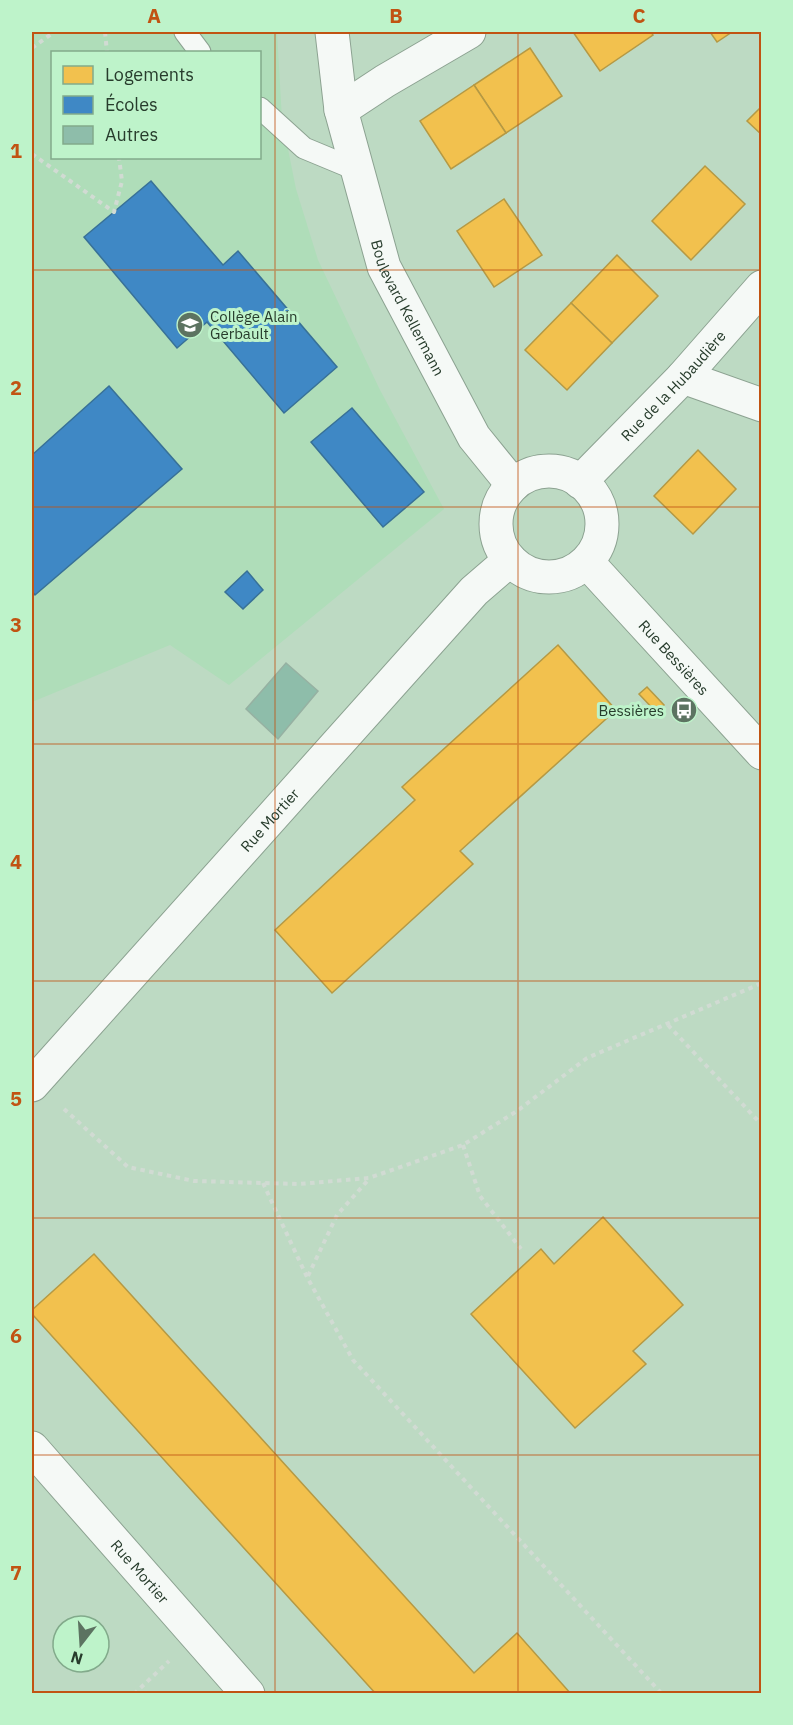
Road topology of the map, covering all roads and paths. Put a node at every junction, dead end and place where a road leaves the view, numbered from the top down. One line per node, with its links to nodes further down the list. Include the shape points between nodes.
1 (54, 32): 6 (path)
2 (105, 32): 7 (path)
3 (185, 32): 8 (lane)
4 (332, 32): 10 (street, Boulevard Kellermann)
5 (468, 32): 10 (street)
6 (32, 48)
7 (108, 51)
8 (199, 51)
9 (261, 109): 13 (lane, via 304,148)
10 (341, 110): 13 (street, Boulevard Kellermann)
11 (32, 154): 12 (path, via 114,212 122,181)
12 (119, 159)
13 (357, 170): 18 (street, Boulevard Kellermann, via 384,267 474,437)
14 (762, 287): 15 (street, Rue de la Hubaudière)
15 (683, 377): 16 (street); 17 (street, Rue de la Hubaudière)
16 (762, 405)
17 (580, 482): 18 (street, via 546,471); 20 (street, via 593,494 601,511 602,530)
18 (513, 485): 19 (street, via 497,513 496,530 500,546)
19 (510, 560): 20 (street, via 539,577 573,572); 24 (street, Rue Mortier, via 474,591)
20 (587, 562): 21 (street, Rue Bessières)
21 (762, 753)
22 (762, 983): 23 (path)
23 (668, 1025): 25 (path); 26 (path, via 587,1058 517,1111)
24 (35, 1075): 28 (path, via 128,1167 195,1181)
25 (762, 1125)
26 (463, 1145): 27 (path); 29 (path, via 480,1196)
27 (369, 1178): 28 (path); 30 (path, via 337,1215)
28 (263, 1183): 30 (path)
29 (521, 1249)
30 (307, 1277): 35 (path, via 353,1360)
31 (32, 1448): 32 (street, Rue Mortier)
32 (196, 1634): 33 (path); 34 (street, Rue Mortier)
33 (135, 1694)
34 (248, 1694)
35 (662, 1694)

